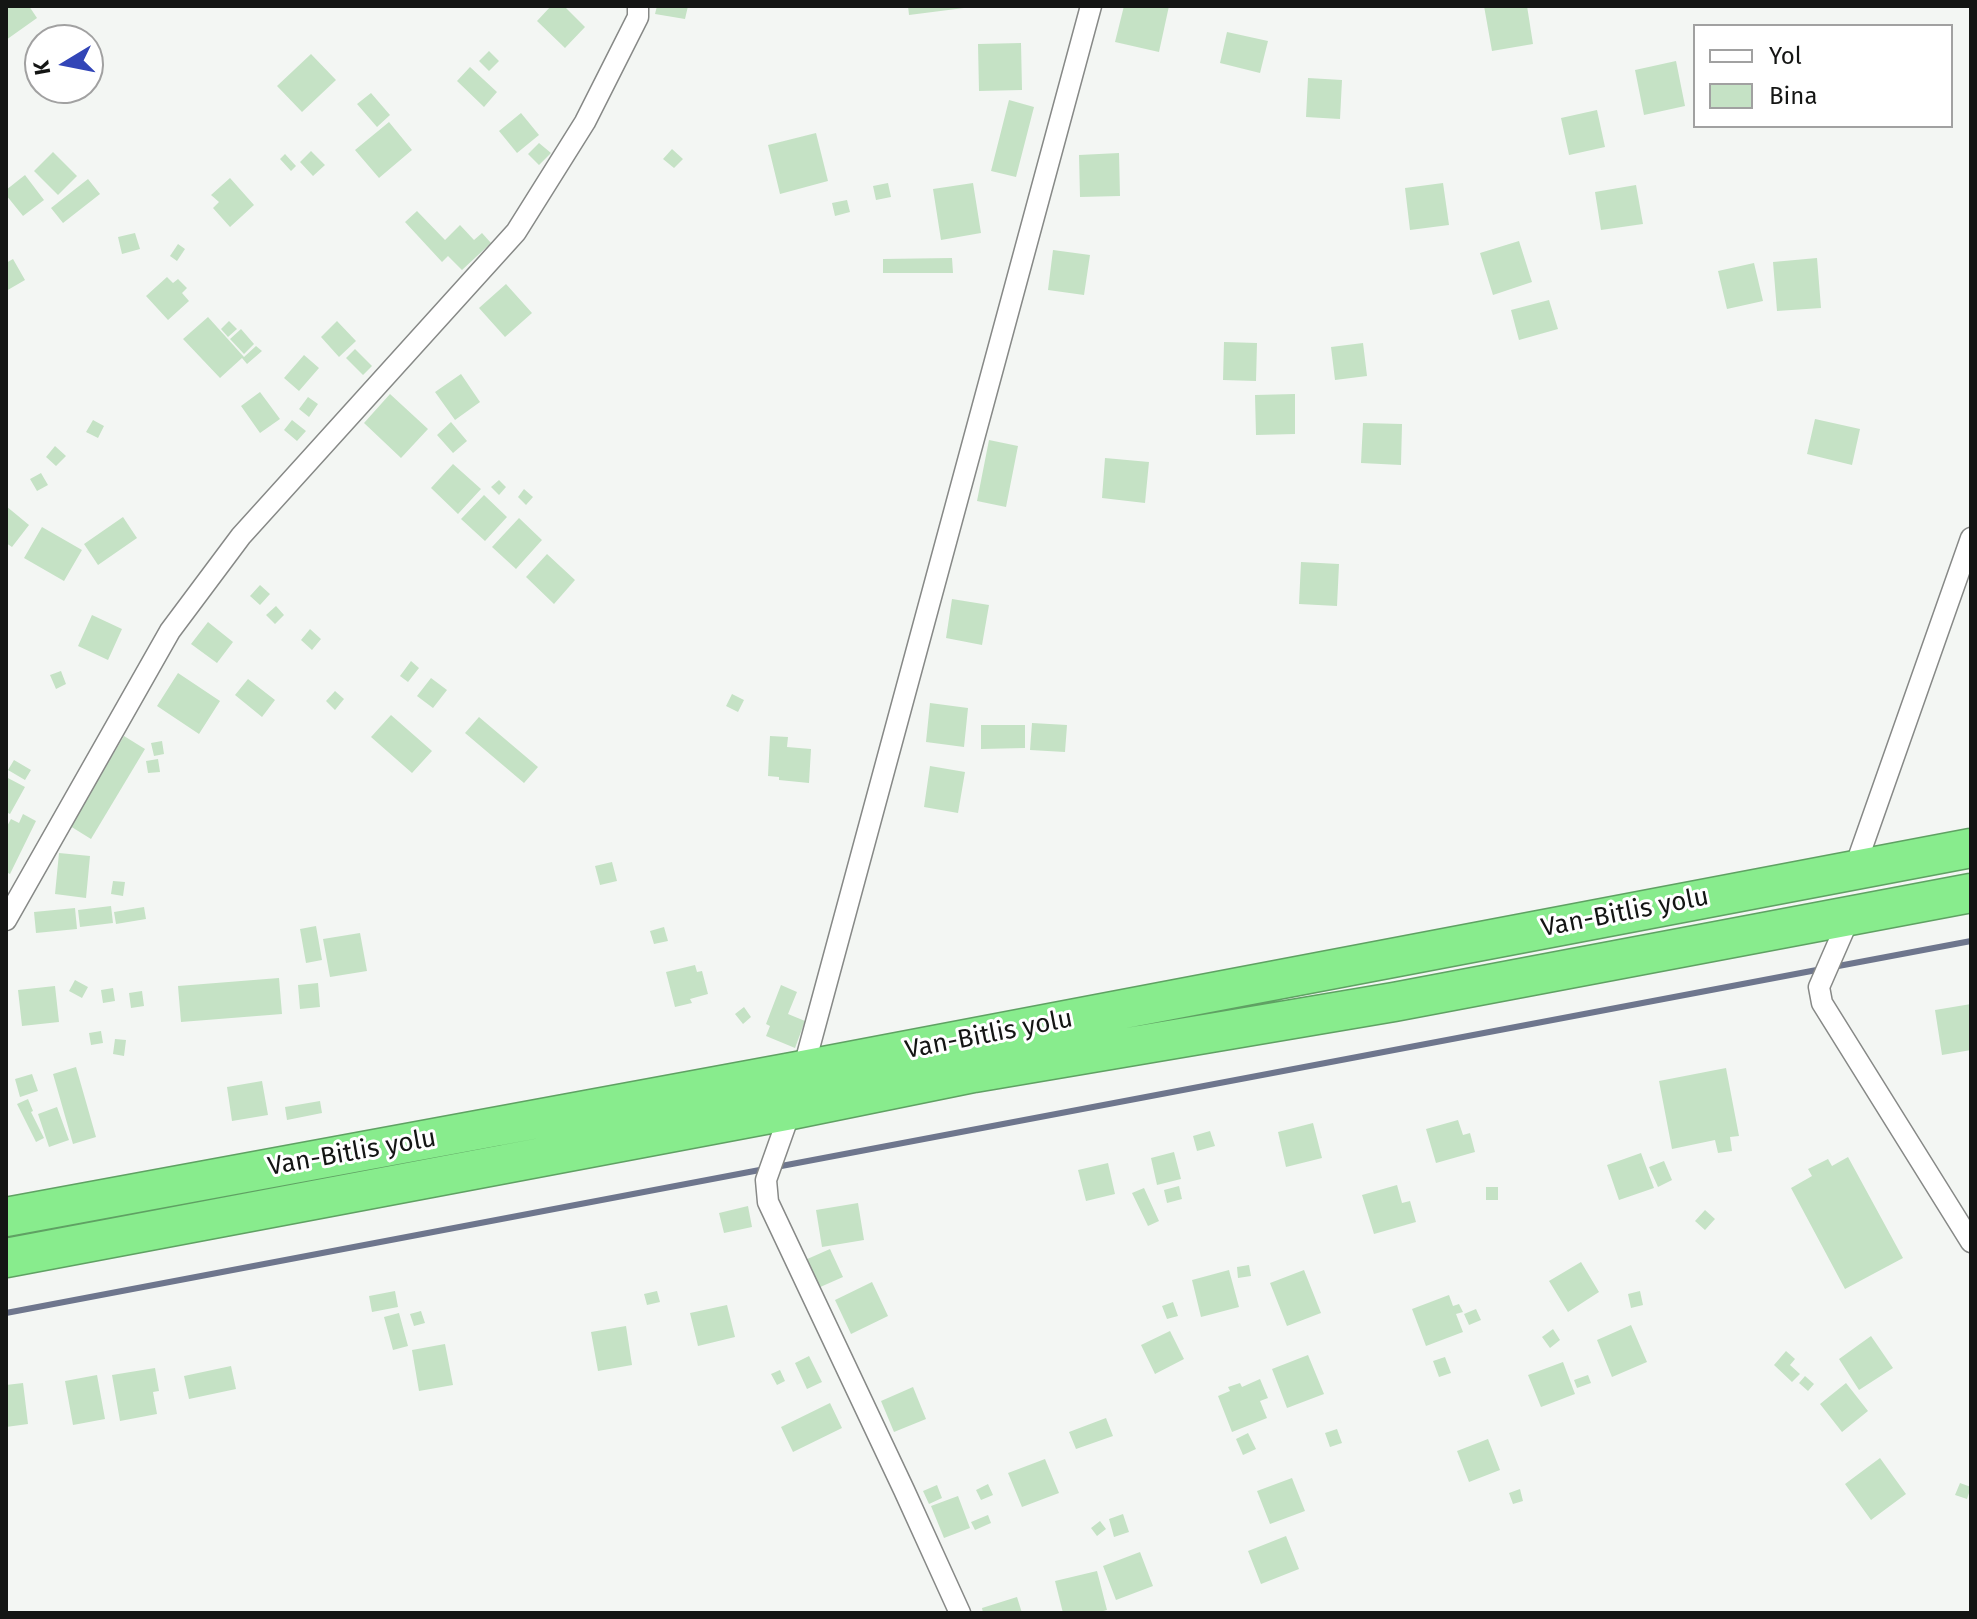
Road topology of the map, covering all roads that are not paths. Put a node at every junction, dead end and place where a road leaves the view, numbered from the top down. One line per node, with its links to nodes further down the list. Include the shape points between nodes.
1 (638, 6): 8 (street, via 638,17 585,122 516,232 241,536 170,631)
2 (1091, 6): 9 (street)
3 (1971, 538): 5 (street)
4 (1971, 848): 5 (highway, Van-Bitlis yolu)
5 (1854, 870): 9 (highway, Van-Bitlis yolu)
6 (1971, 893): 7 (highway, Van-Bitlis yolu)
7 (1850, 916): 10 (highway, Van-Bitlis yolu); 12 (street, via 1821,995)
8 (6, 920)
9 (803, 1070): 10 (street); 11 (highway, Van-Bitlis yolu)
10 (791, 1110): 13 (highway, Van-Bitlis yolu); 14 (street, via 766,1180 768,1202)
11 (6, 1217)
12 (1971, 1242)
13 (6, 1258)
14 (960, 1613)

